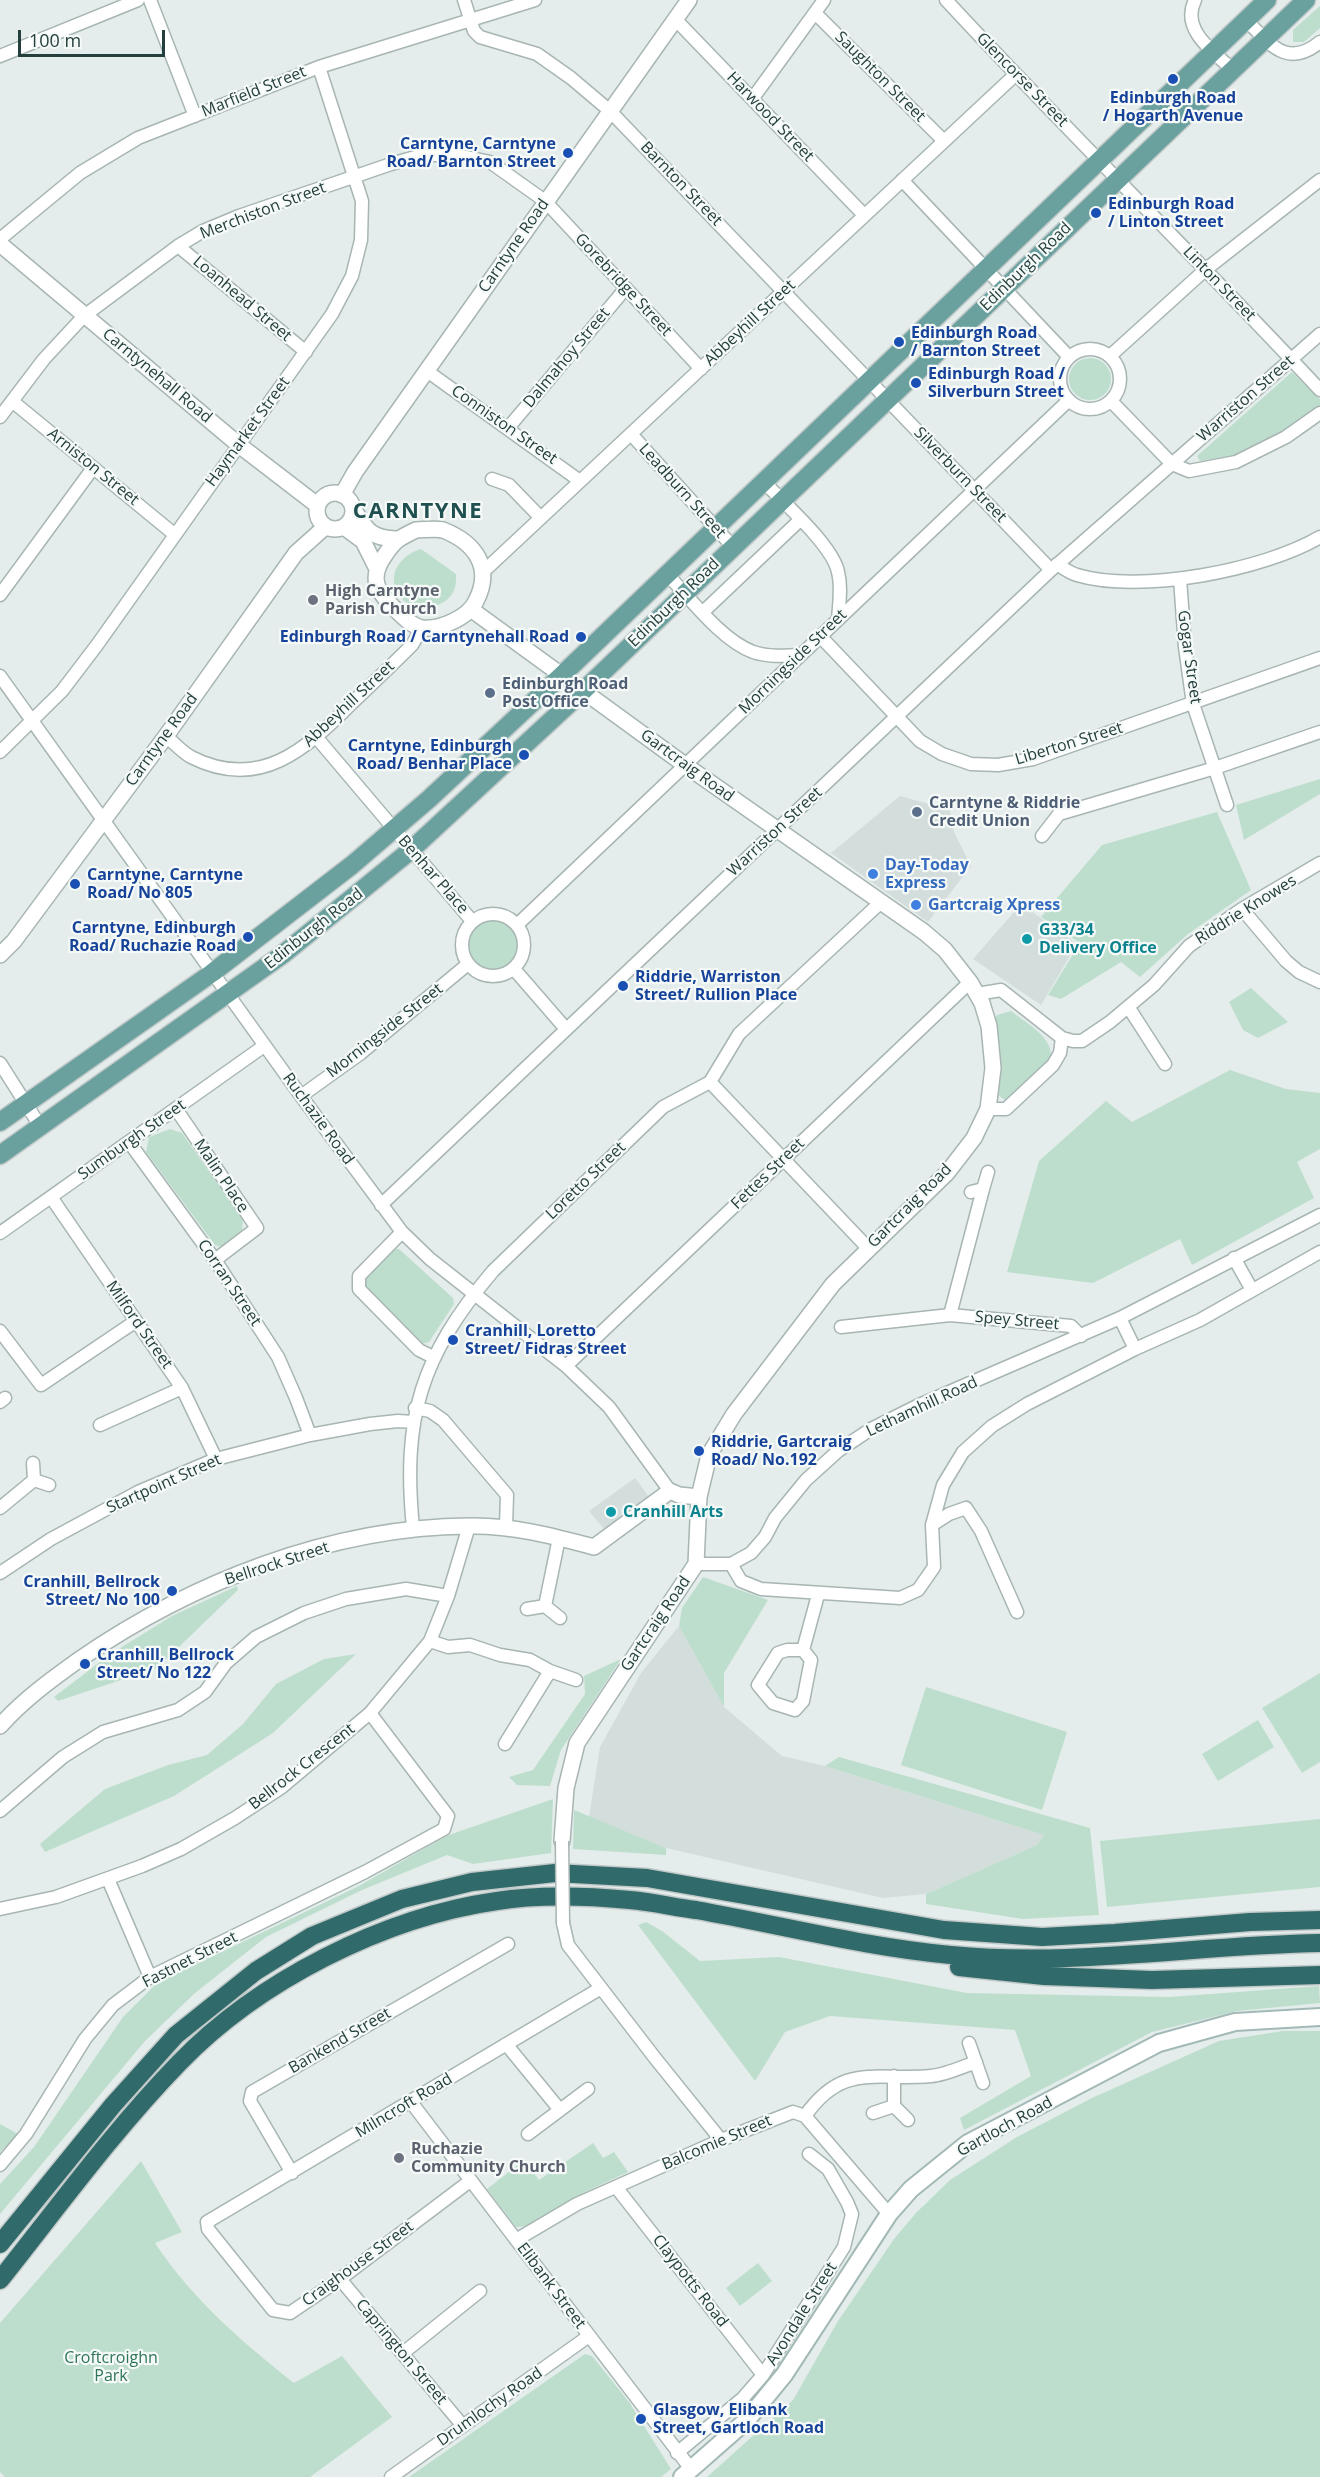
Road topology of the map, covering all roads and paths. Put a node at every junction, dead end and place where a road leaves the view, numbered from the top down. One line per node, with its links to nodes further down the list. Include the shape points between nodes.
1 (138, 0): 18 (street)
2 (150, 0): 24 (street)
3 (464, 0): 14 (street)
4 (536, 0): 14 (street, Marfield Street)
5 (690, 0): 12 (street, Carntyne Road)
6 (824, 0): 11 (street)
7 (946, 0): 21 (street, Glencorse Street)
8 (1195, 0): 17 (street, via 1191,18 1194,30)
9 (1267, 0): 13 (main road, Edinburgh Road)
10 (1306, 0): 15 (main road, Edinburgh Road)
11 (815, 13): 22 (street); 25 (street, Saughton Street)
12 (676, 20): 22 (street, Harwood Street); 23 (street, Carntyne Road)
13 (1246, 20): 15 (street); 17 (main road, Edinburgh Road)
14 (471, 22): 19 (street, Marfield Street); 23 (street, Barnton Street, via 480,37 537,54)
15 (1265, 39): 16 (street, via 1279,50 1295,55); 20 (main road, Edinburgh Road)
16 (1320, 42)
17 (1214, 51): 20 (street); 26 (main road, Edinburgh Road)
18 (0, 56)
19 (318, 67): 24 (street, Marfield Street); 27 (street, Haymarket Street)
20 (1233, 70): 28 (main road, Edinburgh Road)
21 (1015, 75): 25 (street, Abbeyhill Street); 26 (street, Glencorse Street)
22 (753, 98): 32 (street, Harwood Street)
23 (610, 111): 31 (street, Carntyne Road); 40 (street, Barnton Street)
24 (195, 116): 33 (street, Marfield Street, via 138,138 80,173)
25 (944, 141): 29 (street, Abbeyhill Street)
26 (1100, 159): 28 (street, Glencorse Street); 36 (main road, Edinburgh Road)
27 (356, 177): 31 (street, Merchiston Street, via 422,155 457,155 490,162); 35 (street, Merchiston Street, via 239,216); 43 (street, Haymarket Street, via 362,201 361,240 352,276)
28 (1119, 178): 37 (street, Linton Street); 39 (main road, Edinburgh Road)
29 (902, 180): 32 (street, Abbeyhill Street); 36 (street)
30 (1320, 180): 37 (street)
31 (545, 201): 38 (street, Gorebridge Street); 48 (street, Carntyne Road)
32 (864, 215): 40 (street, Abbeyhill Street)
33 (0, 239)
34 (0, 244): 41 (street, Carntynehall Road)
35 (178, 246): 41 (street, Merchiston Street); 43 (street, Loanhead Street)
36 (986, 269): 39 (street); 49 (main road, Edinburgh Road)
37 (1206, 270): 44 (street); 46 (street, Linton Street)
38 (626, 288): 47 (street, Gorebridge Street); 57 (street, Dalmahoy Street)
39 (1003, 289): 45 (street); 51 (main road, Edinburgh Road)
40 (784, 290): 47 (street, Abbeyhill Street); 49 (street, Barnton Street)
41 (84, 316): 53 (street, Merchiston Street, via 44,358); 59 (street, Carntynehall Road)
42 (1320, 334): 46 (street, Warriston Street)
43 (306, 352): 59 (street, Haymarket Street)
44 (1110, 356): 45 (street, via 1084,349); 54 (street, via 1116,363 1120,383)
45 (1069, 357): 52 (street, via 1060,374 1060,384)
46 (1291, 359): 50 (street, Linton Street); 60 (street, Warriston Street)
47 (701, 369): 58 (street, Abbeyhill Street)
48 (427, 370): 57 (street, Conniston Street); 66 (street, Carntyne Road)
49 (868, 381): 51 (street, Silverburn Street); 64 (main road, Edinburgh Road)
50 (1320, 390)
51 (886, 400): 65 (street, Silverburn Street); 67 (main road, Edinburgh Road)
52 (1069, 400): 54 (street, via 1085,409); 65 (street, Morningside Street)
53 (12, 401): 56 (street, Merchiston Street); 61 (street, Arniston Street)
54 (1111, 401): 60 (street)
55 (1320, 413): 60 (street, Warriston Street, via 1286,437 1236,462 1189,471)
56 (0, 417)
57 (508, 428): 63 (street, Conniston Street)
58 (631, 434): 63 (street, Abbeyhill Street); 74 (street, Leadburn Street)
59 (239, 445): 68 (street, Carntynehall Road); 75 (street, Haymarket Street)
60 (1172, 464): 80 (street, Warriston Street)
61 (93, 468): 75 (street, Arniston Street); 85 (street)
62 (492, 480): 70 (street, via 509,485)
63 (580, 481): 70 (street, Abbeyhill Street)
64 (763, 482): 67 (street); 74 (main road, Edinburgh Road)
65 (975, 490): 80 (street, Silverburn Street); 88 (street, Morningside Street)
66 (342, 495): 68 (street, via 326,496); 69 (street)
67 (782, 501): 71 (street); 78 (main road, Edinburgh Road)
68 (317, 505): 72 (street, via 319,520)
69 (354, 510): 73 (street); 77 (street, via 373,535)
70 (541, 518): 81 (street, Abbeyhill Street)
71 (800, 520): 87 (street, Edinburgh Road); 88 (street, via 828,550 838,571)
72 (326, 527): 73 (street); 100 (street, Carntyne Road, via 296,553)
73 (344, 527): 79 (street, via 363,541)
74 (714, 527): 78 (street, Leadburn Street); 82 (main road, Edinburgh Road)
75 (174, 534): 98 (street, Haymarket Street, via 97,645 62,691)
76 (1320, 537): 83 (street, via 1265,561)
77 (396, 539): 79 (street); 81 (street, via 416,530 441,530 474,549)
78 (733, 548): 84 (main road, Edinburgh Road)
79 (376, 567): 89 (street, via 375,580 381,595 406,620)
80 (1054, 567): 83 (street, via 1118,582); 97 (street, Warriston Street)
81 (484, 571): 86 (street, via 482,591)
82 (666, 573): 84 (street); 93 (main road, Edinburgh Road)
83 (1180, 579): 96 (street, Gogar Street)
84 (685, 592): 87 (street); 95 (main road, Edinburgh Road)
85 (0, 595)
86 (472, 610): 89 (street, via 453,623); 93 (street)
87 (703, 612): 91 (street, via 740,645 754,652)
88 (838, 620): 90 (street, Morningside Street)
89 (422, 628): 101 (street, Abbeyhill Street, via 412,645)
90 (820, 636): 91 (street, Morningside Street); 97 (street, Liberton Street)
91 (800, 655): 103 (street, Morningside Street)
92 (1320, 658): 96 (street, Liberton Street)
93 (562, 675): 95 (street, Gartcraig Road); 107 (main road, Edinburgh Road)
94 (0, 676): 98 (street, Ruchazie Road)
95 (583, 691): 103 (street, Gartcraig Road); 110 (main road, Edinburgh Road)
96 (1193, 704): 97 (street, Liberton Street, via 1033,759 998,765 971,764 942,754 920,741); 104 (street, Gogar Street)
97 (896, 717): 108 (street, Warriston Street)
98 (32, 721): 102 (street, Haymarket Street); 106 (street, Ruchazie Road)
99 (1320, 732): 104 (street)
100 (166, 736): 101 (street, Abbeyhill Street, via 189,756 216,766 244,769 271,765); 106 (street, Carntyne Road)
101 (317, 738): 107 (street, Benhar Place)
102 (0, 752)
103 (685, 765): 108 (street, Gartcraig Road); 115 (street, Morningside Street)
104 (1215, 768): 105 (street, Gogar Street); 109 (street, via 1059,814)
105 (1227, 805)
106 (104, 819): 116 (street, Carntyne Road); 119 (street, Ruchazie Road)
107 (393, 830): 110 (street, Benhar Place); 119 (main road, Edinburgh Road)
108 (777, 831): 112 (street, Gartcraig Road); 124 (street, Warriston Street)
109 (1042, 836)
110 (411, 850): 114 (street, Benhar Place); 122 (main road, Edinburgh Road)
111 (1320, 863): 113 (street, Riddrie Knowes)
112 (880, 903): 121 (street, Gartcraig Road, via 945,950); 129 (street, via 739,1034)
113 (1242, 909): 120 (street, via 1286,961); 123 (street, Riddrie Knowes, via 1189,946)
114 (472, 921): 115 (street, via 491,913); 117 (street, via 462,946)
115 (518, 924): 118 (street, via 525,942)
116 (0, 955)
117 (468, 964): 118 (street, via 485,975 505,974); 130 (street, Morningside Street, via 361,1053)
118 (514, 969): 124 (street)
119 (212, 973): 122 (street, Ruchazie Road); 131 (main road, Edinburgh Road)
120 (1320, 982)
121 (976, 993): 125 (street, via 1001,990); 132 (street, Gartcraig Road, via 989,1026 993,1068); 138 (street, Fettes Street)
122 (228, 995): 126 (street, Ruchazie Road); 135 (main road, Edinburgh Road)
123 (1129, 1008): 125 (street, Riddrie Knowes, via 1082,1041); 128 (street)
124 (566, 1029): 141 (street, Warriston Street)
125 (1062, 1038): 132 (street, via 1053,1065 1011,1105)
126 (264, 1046): 130 (street, Ruchazie Road); 133 (street, Sumburgh Street)
127 (0, 1063): 131 (street)
128 (1165, 1064)
129 (710, 1082): 138 (street); 150 (street, Loretto Street, via 663,1107)
130 (301, 1096): 141 (street, Ruchazie Road)
131 (26, 1104): 134 (main road, Edinburgh Road); 135 (street)
132 (989, 1105): 145 (street, Gartcraig Road, via 974,1138 947,1173)
133 (176, 1109): 136 (street, Sumburgh Street); 148 (street, Malin Place, via 257,1228)
134 (0, 1122)
135 (40, 1126): 137 (main road, Edinburgh Road)
136 (129, 1142): 140 (street, Sumburgh Street); 148 (street, Corran Street)
137 (0, 1155)
138 (783, 1159): 145 (street); 159 (street, Fettes Street)
139 (988, 1172): 151 (street, Spey Street, via 977,1190)
140 (51, 1197): 144 (street, Sumburgh Street); 153 (street, Milford Street)
141 (381, 1205): 143 (street, Ruchazie Road)
142 (1320, 1215): 147 (street, Lethamhill Road)
143 (402, 1232): 150 (street, Ruchazie Road); 158 (street, via 359,1276 358,1289 419,1350)
144 (0, 1233)
145 (868, 1248): 170 (street, Gartcraig Road, via 833,1284 734,1414 709,1455)
146 (1320, 1252): 149 (street)
147 (1234, 1258): 149 (street); 152 (street, Lethamhill Road)
148 (215, 1260): 164 (street, Corran Street, via 278,1357)
149 (1252, 1290): 157 (street, via 1200,1320)
150 (474, 1294): 158 (street, Loretto Street); 159 (street, Ruchazie Road)
151 (950, 1315): 154 (street, Spey Street); 156 (street, Spey Street, via 1071,1326)
152 (1120, 1318): 156 (street, Lethamhill Road); 157 (street)
153 (136, 1321): 155 (street, via 41,1386); 160 (street, Milford Street)
154 (841, 1327)
155 (0, 1331)
156 (1081, 1336): 178 (street, Lethamhill Road, via 917,1406 846,1445 806,1480 751,1553)
157 (1135, 1349): 172 (street, via 992,1426 963,1452 943,1485)
158 (433, 1357): 161 (street, Loretto Street)
159 (566, 1366): 169 (street, Ruchazie Road, via 609,1407)
160 (182, 1388): 163 (street, via 115,1424); 165 (street, Milford Street)
161 (415, 1408): 162 (street, Loretto Street); 174 (street, via 430,1411 443,1420 507,1495)
162 (413, 1422): 164 (street, Startpoint Street, via 370,1424); 175 (street, Loretto Street, via 409,1492)
163 (100, 1425)
164 (310, 1435): 165 (street, Startpoint Street)
165 (216, 1459): 179 (street, Startpoint Street, via 138,1492 51,1539)
166 (33, 1463): 167 (street)
167 (34, 1480): 168 (street); 171 (street)
168 (49, 1485)
169 (670, 1491): 170 (street); 176 (street, Bellrock Street, via 594,1547)
170 (699, 1497): 177 (street, Gartcraig Road)
171 (0, 1508)
172 (932, 1525): 180 (street, via 934,1567 918,1590 900,1598); 184 (street, via 966,1508 981,1531)
173 (470, 1526): 174 (street, Bellrock Street); 175 (street, Bellrock Street); 181 (street, Bellrock Crescent)
174 (506, 1527): 176 (street, Bellrock Street)
175 (413, 1528): 191 (street, Bellrock Street, via 305,1552 178,1601 116,1635 58,1675)
176 (559, 1538): 182 (street)
177 (696, 1564): 178 (street); 194 (street, Gartcraig Road, via 577,1743 566,1788)
178 (731, 1564): 180 (street, via 741,1581 761,1589)
179 (0, 1573)
180 (818, 1595): 187 (street)
181 (448, 1596): 186 (street, Bellrock Crescent); 193 (street, via 406,1589 346,1599 304,1613 256,1637 226,1664 205,1692 178,1710 103,1732 63,1757)
182 (545, 1606): 183 (street); 185 (street)
183 (526, 1609)
184 (1017, 1612)
185 (560, 1618)
186 (429, 1641): 188 (street, via 448,1647 470,1645 500,1656 530,1660); 190 (street, Bellrock Crescent)
187 (803, 1650): 187 (street, via 811,1660 803,1701 795,1710 773,1703 758,1686 778,1653)
188 (550, 1671): 189 (street); 192 (street)
189 (576, 1680)
190 (370, 1713): 195 (street, Bellrock Crescent, via 282,1787 235,1818 181,1849); 204 (street, Fastnet Street, via 448,1816 444,1829)
191 (0, 1726)
192 (505, 1744)
193 (0, 1811)
194 (562, 1841): 205 (street, Gartcraig Road, bridge, via 563,1923 568,1945)
195 (108, 1879): 196 (street, Bellrock Crescent, via 56,1897); 204 (street)
196 (0, 1909)
197 (1320, 1911): 199 (highway)
198 (1320, 1920): 199 (highway)
199 (1250, 1922): 231 (highway, via 1042,1937 944,1930 647,1878 555,1873 472,1882 414,1896 312,1936 256,1971 176,2035 113,2105)
200 (1320, 1943): 202 (highway, via 1033,1960)
201 (508, 1944): 225 (street, Bankend Street, via 252,2092 250,2101)
202 (873, 1945): 203 (highway, via 948,1966 1044,1976 1152,1980); 233 (highway, via 634,1900 557,1896 497,1901 432,1914 364,1939 242,2008 181,2061 109,2141)
203 (1320, 1975)
204 (150, 1977): 223 (street, Fastnet Street, via 114,2005 85,2038 26,2134)
205 (601, 1988): 208 (street, Milncroft Road); 220 (street, Gartcraig Road)
206 (1320, 2017): 228 (main road, Gartloch Road, via 1235,2022 1159,2043 968,2143 911,2189)
207 (969, 2043): 209 (street)
208 (506, 2044): 213 (street, Milncroft Road); 215 (street)
209 (976, 2062): 210 (street, via 933,2076); 211 (street)
210 (894, 2076): 214 (street); 217 (street, via 863,2076 839,2083 816,2099)
211 (982, 2083)
212 (588, 2089): 215 (street)
213 (411, 2102): 225 (street, Milncroft Road); 226 (street, Elibank Street)
214 (894, 2106): 216 (street); 218 (street)
215 (560, 2110): 219 (street)
216 (873, 2113)
217 (805, 2116): 220 (street, Balcomie Street, via 793,2112); 222 (street)
218 (908, 2120)
219 (528, 2134)
220 (721, 2140): 227 (street, Balcomie Street)
221 (810, 2154): 224 (street, Avondale Street)
222 (841, 2159): 224 (street); 228 (street)
223 (0, 2165)
224 (828, 2169): 237 (street, Avondale Street, via 852,2214 844,2247)
225 (292, 2173): 229 (street, Milncroft Road)
226 (470, 2181): 230 (street, Elibank Street); 232 (street, Craighouse Street)
227 (616, 2187): 230 (street, Balcomie Street, via 577,2204); 237 (street, Claypotts Road)
228 (889, 2214): 240 (main road, Gartloch Road, via 784,2375 747,2420)
229 (207, 2222): 232 (street, Craighouse Street, via 208,2229 273,2310 290,2313)
230 (516, 2240): 235 (street, Elibank Street)
231 (0, 2244)
232 (340, 2279): 236 (street, Caprington Street)
233 (0, 2280)
234 (480, 2291): 236 (street)
235 (589, 2336): 238 (street, Drumlochy Road); 239 (street, Elibank Street)
236 (403, 2353): 238 (street, Caprington Street)
237 (763, 2375): 239 (street, Avondale Street, via 743,2398)
238 (463, 2426): 241 (street, Drumlochy Road)
239 (677, 2453): 240 (street, Elibank Street)
240 (686, 2473)
241 (391, 2477)

